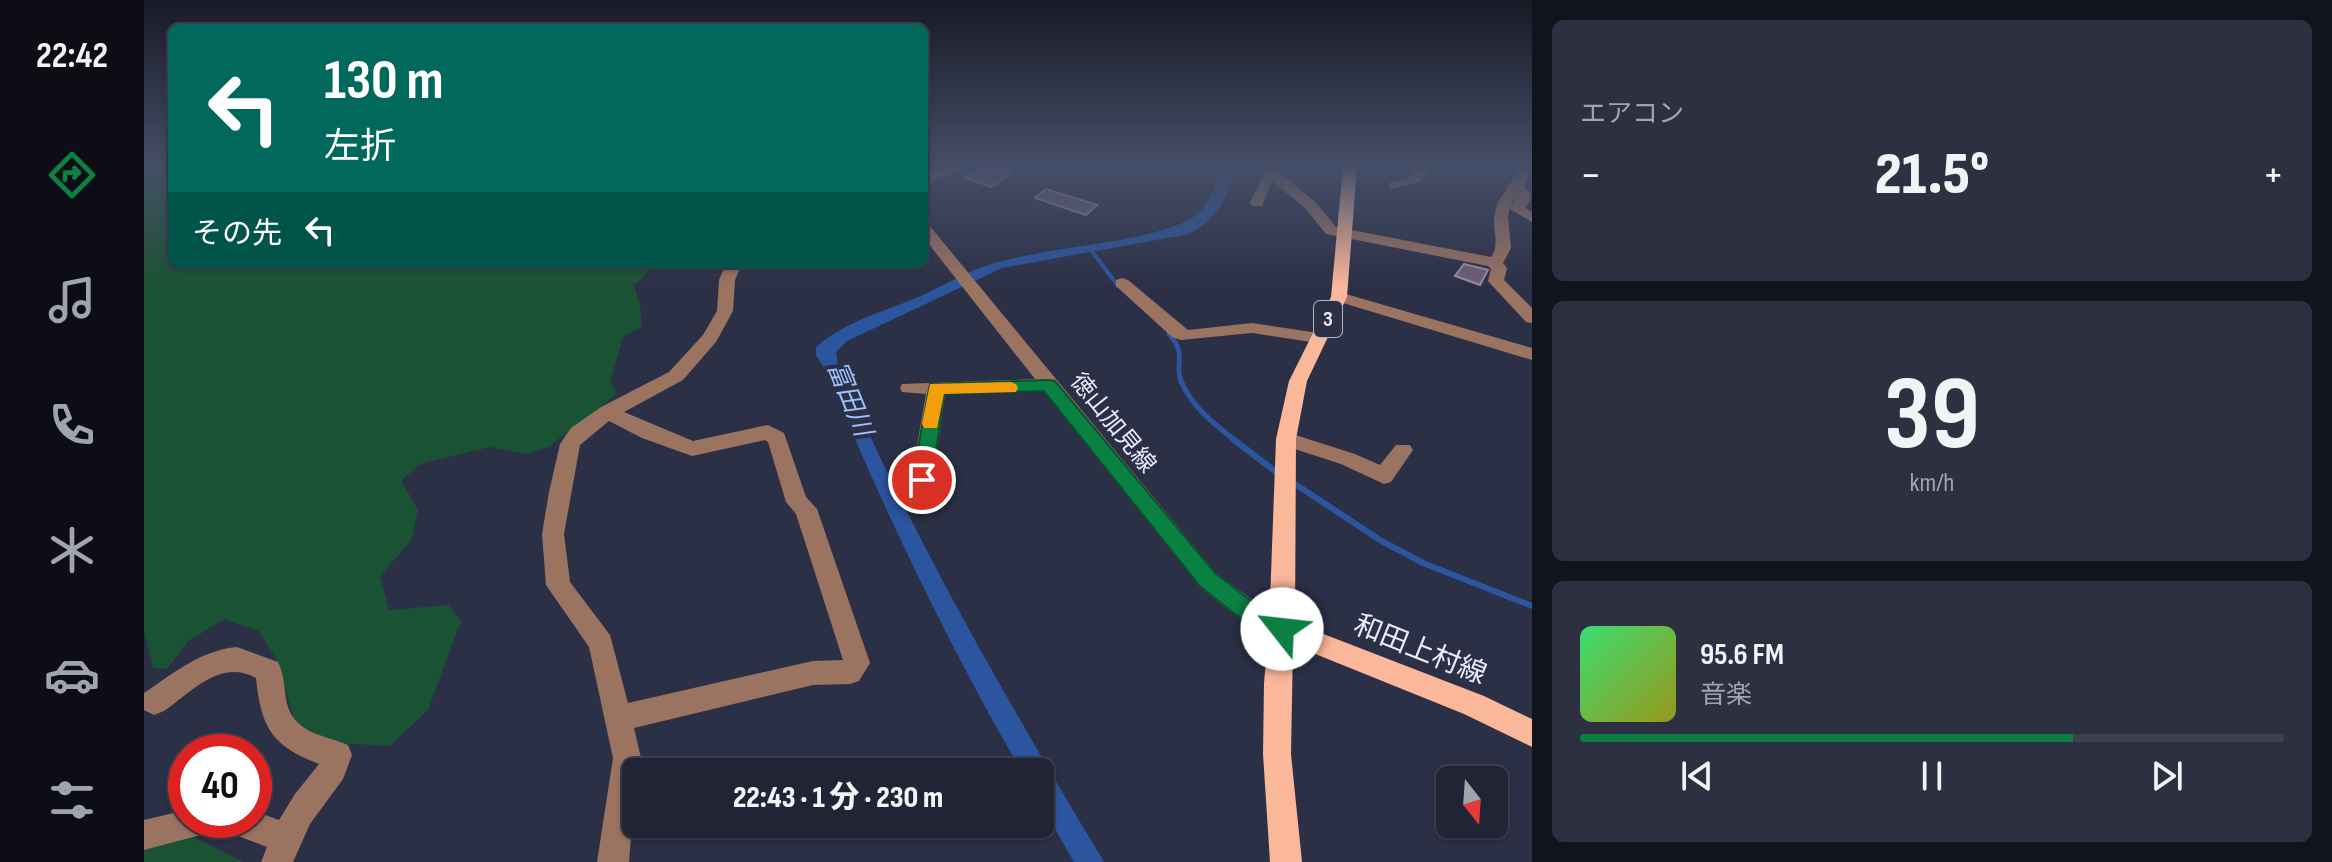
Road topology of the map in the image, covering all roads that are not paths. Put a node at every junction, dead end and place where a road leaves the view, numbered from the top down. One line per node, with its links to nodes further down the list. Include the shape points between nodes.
1 (1311, 206): 7 (street, via 1331,231)
2 (1347, 206): 7 (main road, 3)
3 (1503, 206): 8 (street, via 1505,246)
4 (1519, 206): 5 (street)
5 (1532, 218)
6 (928, 233): 15 (street, 徳山加見線)
7 (1345, 234): 8 (street); 11 (main road, 3)
8 (1494, 263): 12 (street, via 1499,268 1496,281)
9 (732, 268): 18 (street, via 725,311 710,338 676,376)
10 (1122, 283): 13 (street, via 1187,336 1252,328)
11 (1339, 297): 13 (main road, 3); 14 (street)
12 (1532, 318)
13 (1318, 338): 19 (main road, 3, via 1298,381)
14 (1532, 354)
15 (1049, 385): 17 (street); 22 (street, 徳山加見線, via 1208,580)
16 (909, 388): 17 (street)
17 (936, 388): 21 (street)
18 (608, 412): 24 (street, via 570,444 553,555 558,585 601,643); 24 (street, via 692,449 768,432 777,438 857,663 850,672 813,673)
19 (1286, 439): 20 (street, via 1384,476); 22 (main road, 3)
20 (1403, 450)
21 (922, 480)
22 (1282, 629): 25 (main road, 和田上村線); 31 (main road, 3, via 1277,754)
23 (154, 702): 29 (street, via 222,659 241,656 269,671 272,709 285,734 338,755 335,771 319,785)
24 (618, 718): 30 (street, via 627,758)
25 (1532, 733)
26 (168, 829): 27 (street)
27 (144, 835)
28 (263, 838): 29 (street)
29 (281, 850)
30 (613, 862)
31 (1286, 862)

